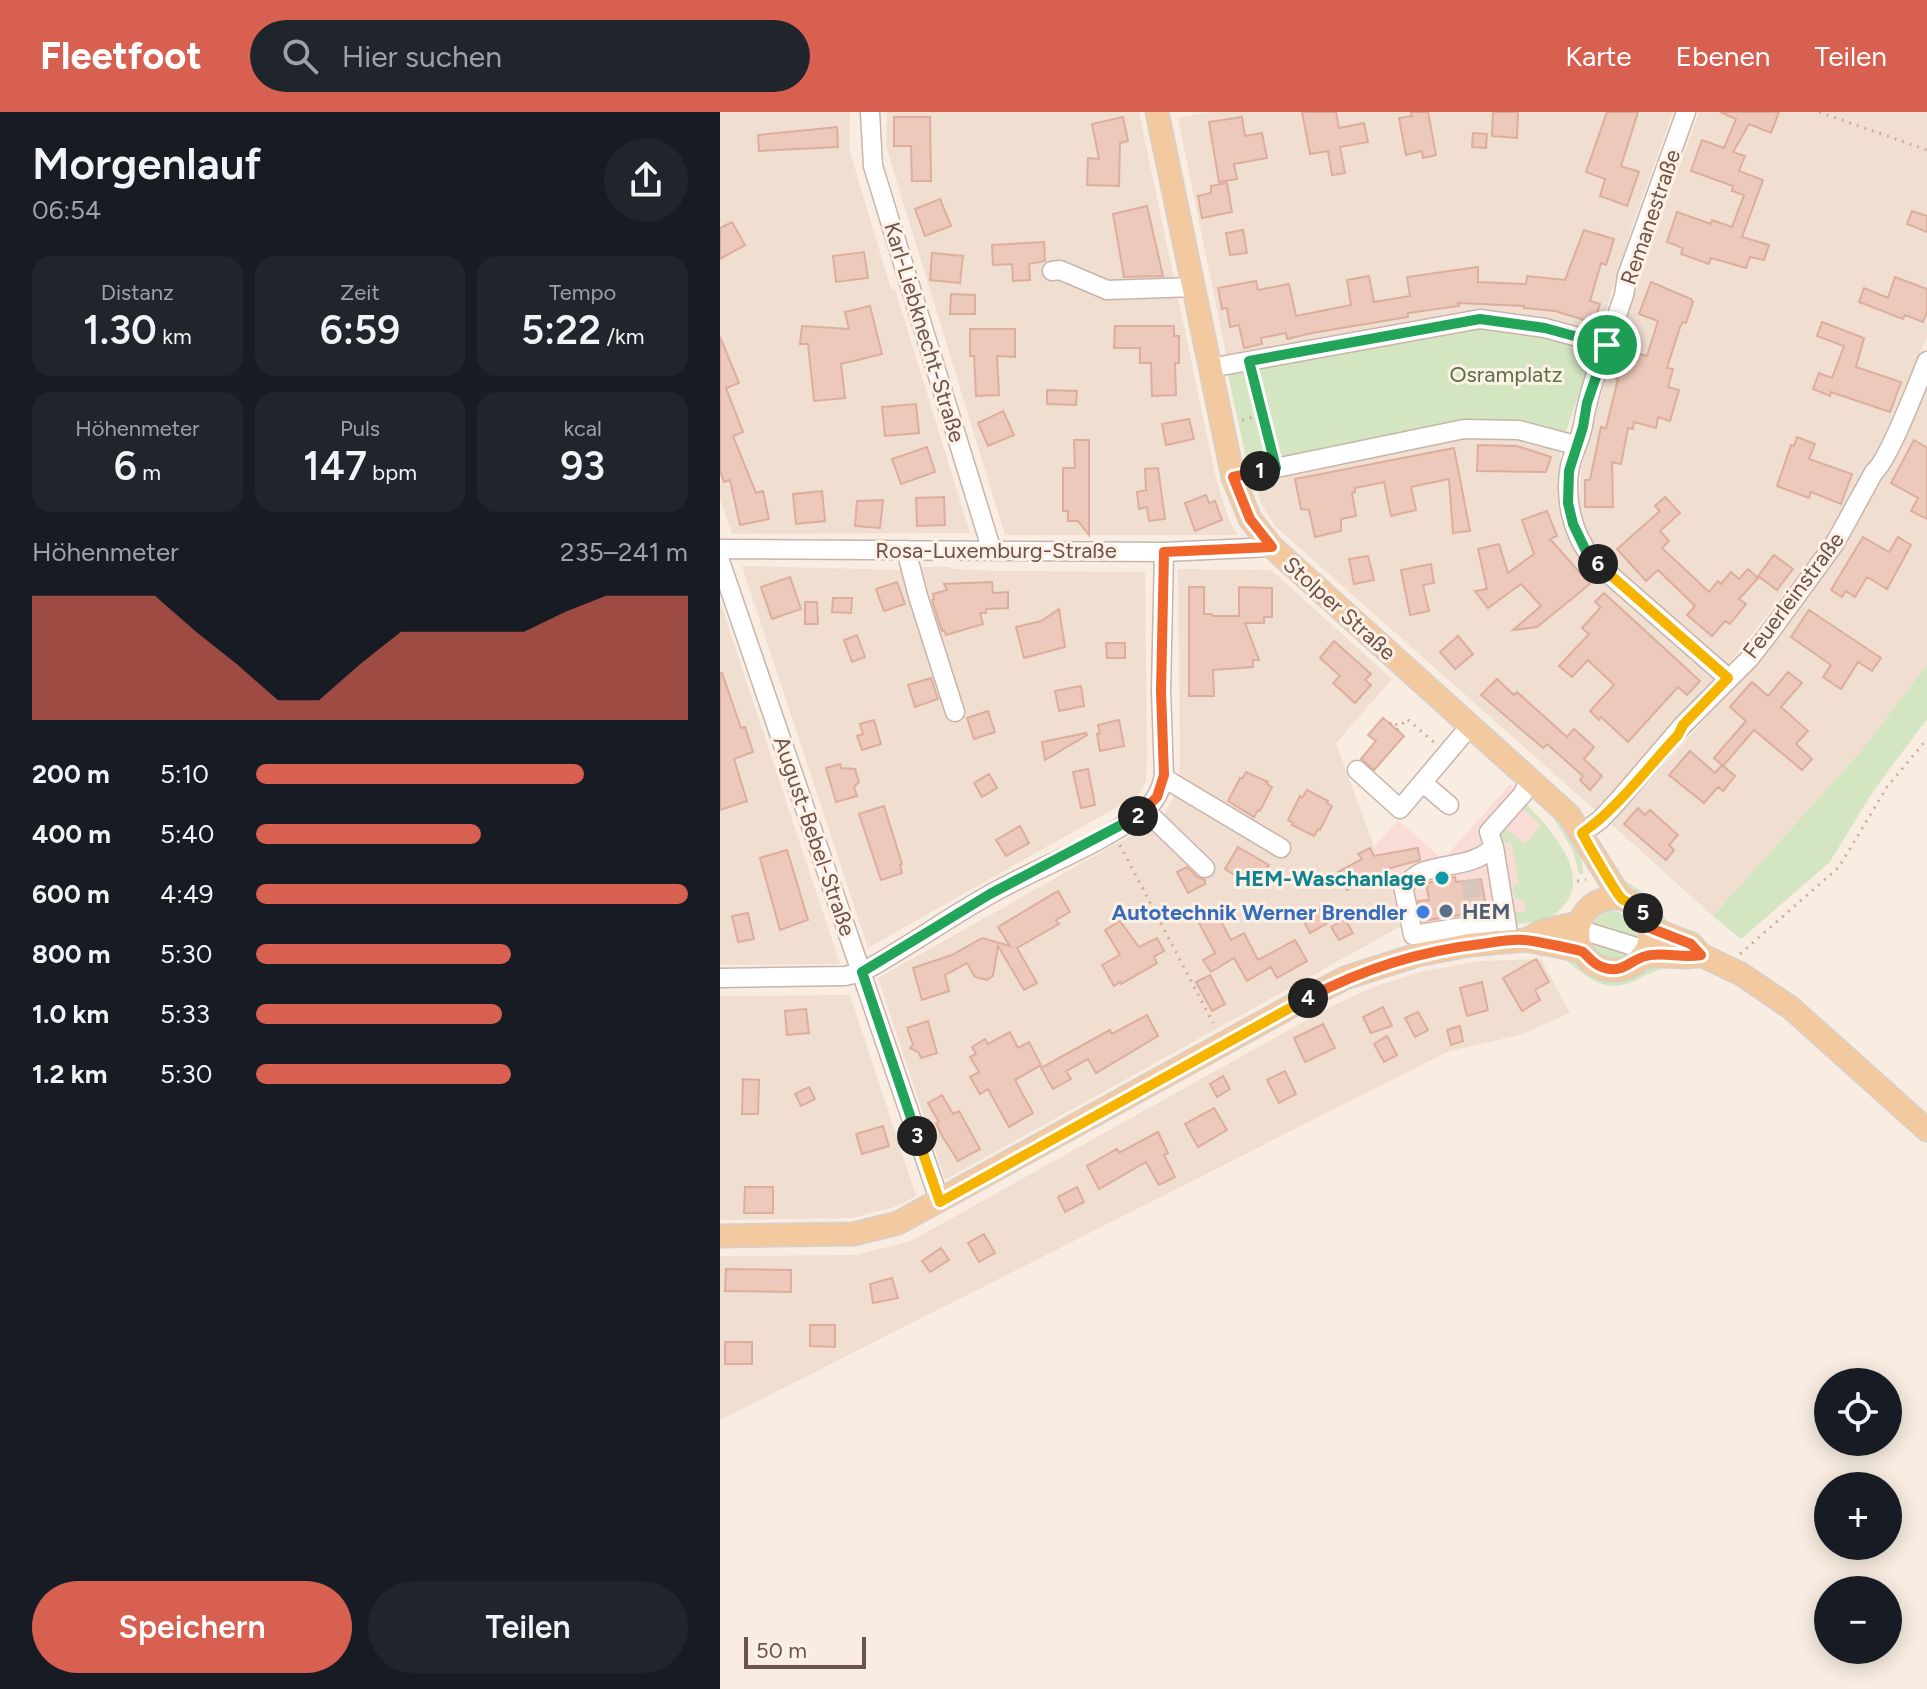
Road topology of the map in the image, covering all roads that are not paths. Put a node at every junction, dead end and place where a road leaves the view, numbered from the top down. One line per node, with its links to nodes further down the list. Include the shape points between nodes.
1 (870, 112): 14 (street, Karl-Liebknecht-Straße, via 873,166)
2 (1158, 112): 5 (main road, Stolper Straße)
3 (1686, 112): 6 (street, Remanestraße)
4 (1052, 271): 5 (street, via 1107,290)
5 (1194, 287): 8 (main road, Stolper Straße)
6 (1607, 345): 8 (street, via 1545,328 1480,319); 9 (street, Remanestraße)
7 (1927, 361): 17 (street, Feuerleinstraße, via 1892,444 1835,543 1767,636)
8 (1210, 368): 10 (main road, Stolper Straße)
9 (1575, 445): 10 (street, via 1519,430 1464,429); 17 (street, Remanestraße, via 1568,503 1586,551)
10 (1233, 477): 11 (main road, Stolper Straße, via 1250,519)
11 (1272, 547): 15 (street, Rosa-Luxemburg-Straße); 19 (main road, Stolper Straße)
12 (720, 549): 13 (street, Rosa-Luxemburg-Straße)
13 (906, 550): 14 (street, Rosa-Luxemburg-Straße); 18 (street)
14 (992, 551): 15 (street, Rosa-Luxemburg-Straße)
15 (1164, 552): 21 (street)
16 (720, 561): 34 (street, August-Bebel-Straße)
17 (1728, 678): 26 (street, Feuerleinstraße, via 1600,820)
18 (955, 712)
19 (1470, 726): 22 (main road, Stolper Straße); 23 (street)
20 (1357, 770): 23 (street, via 1400,809)
21 (1164, 778): 25 (street); 27 (street)
22 (1531, 778): 26 (main road, Stolper Straße, via 1569,815); 28 (street, via 1489,832)
23 (1423, 783): 24 (street)
24 (1449, 805)
25 (1145, 810): 29 (street); 34 (street, via 990,894)
26 (1587, 843): 30 (main road, Stolper Straße); 32 (main road, via 1593,885)
27 (1281, 848)
28 (1490, 851): 31 (street); 31 (street, via 1468,872 1421,871 1403,886 1413,935)
29 (1205, 868)
30 (1621, 898): 32 (main road, via 1611,897); 33 (main road, via 1645,915)
31 (1498, 925): 32 (main road); 37 (main road, via 1469,945 1345,978)
32 (1583, 927): 33 (main road, via 1591,962 1603,968 1630,966)
33 (1646, 945): 36 (main road, via 1691,944 1701,955 1741,974 1791,1008)
34 (862, 972): 35 (street); 37 (street, August-Bebel-Straße)
35 (720, 978)
36 (1927, 1130)
37 (940, 1202): 38 (main road, via 898,1223 854,1234)
38 (720, 1236)

